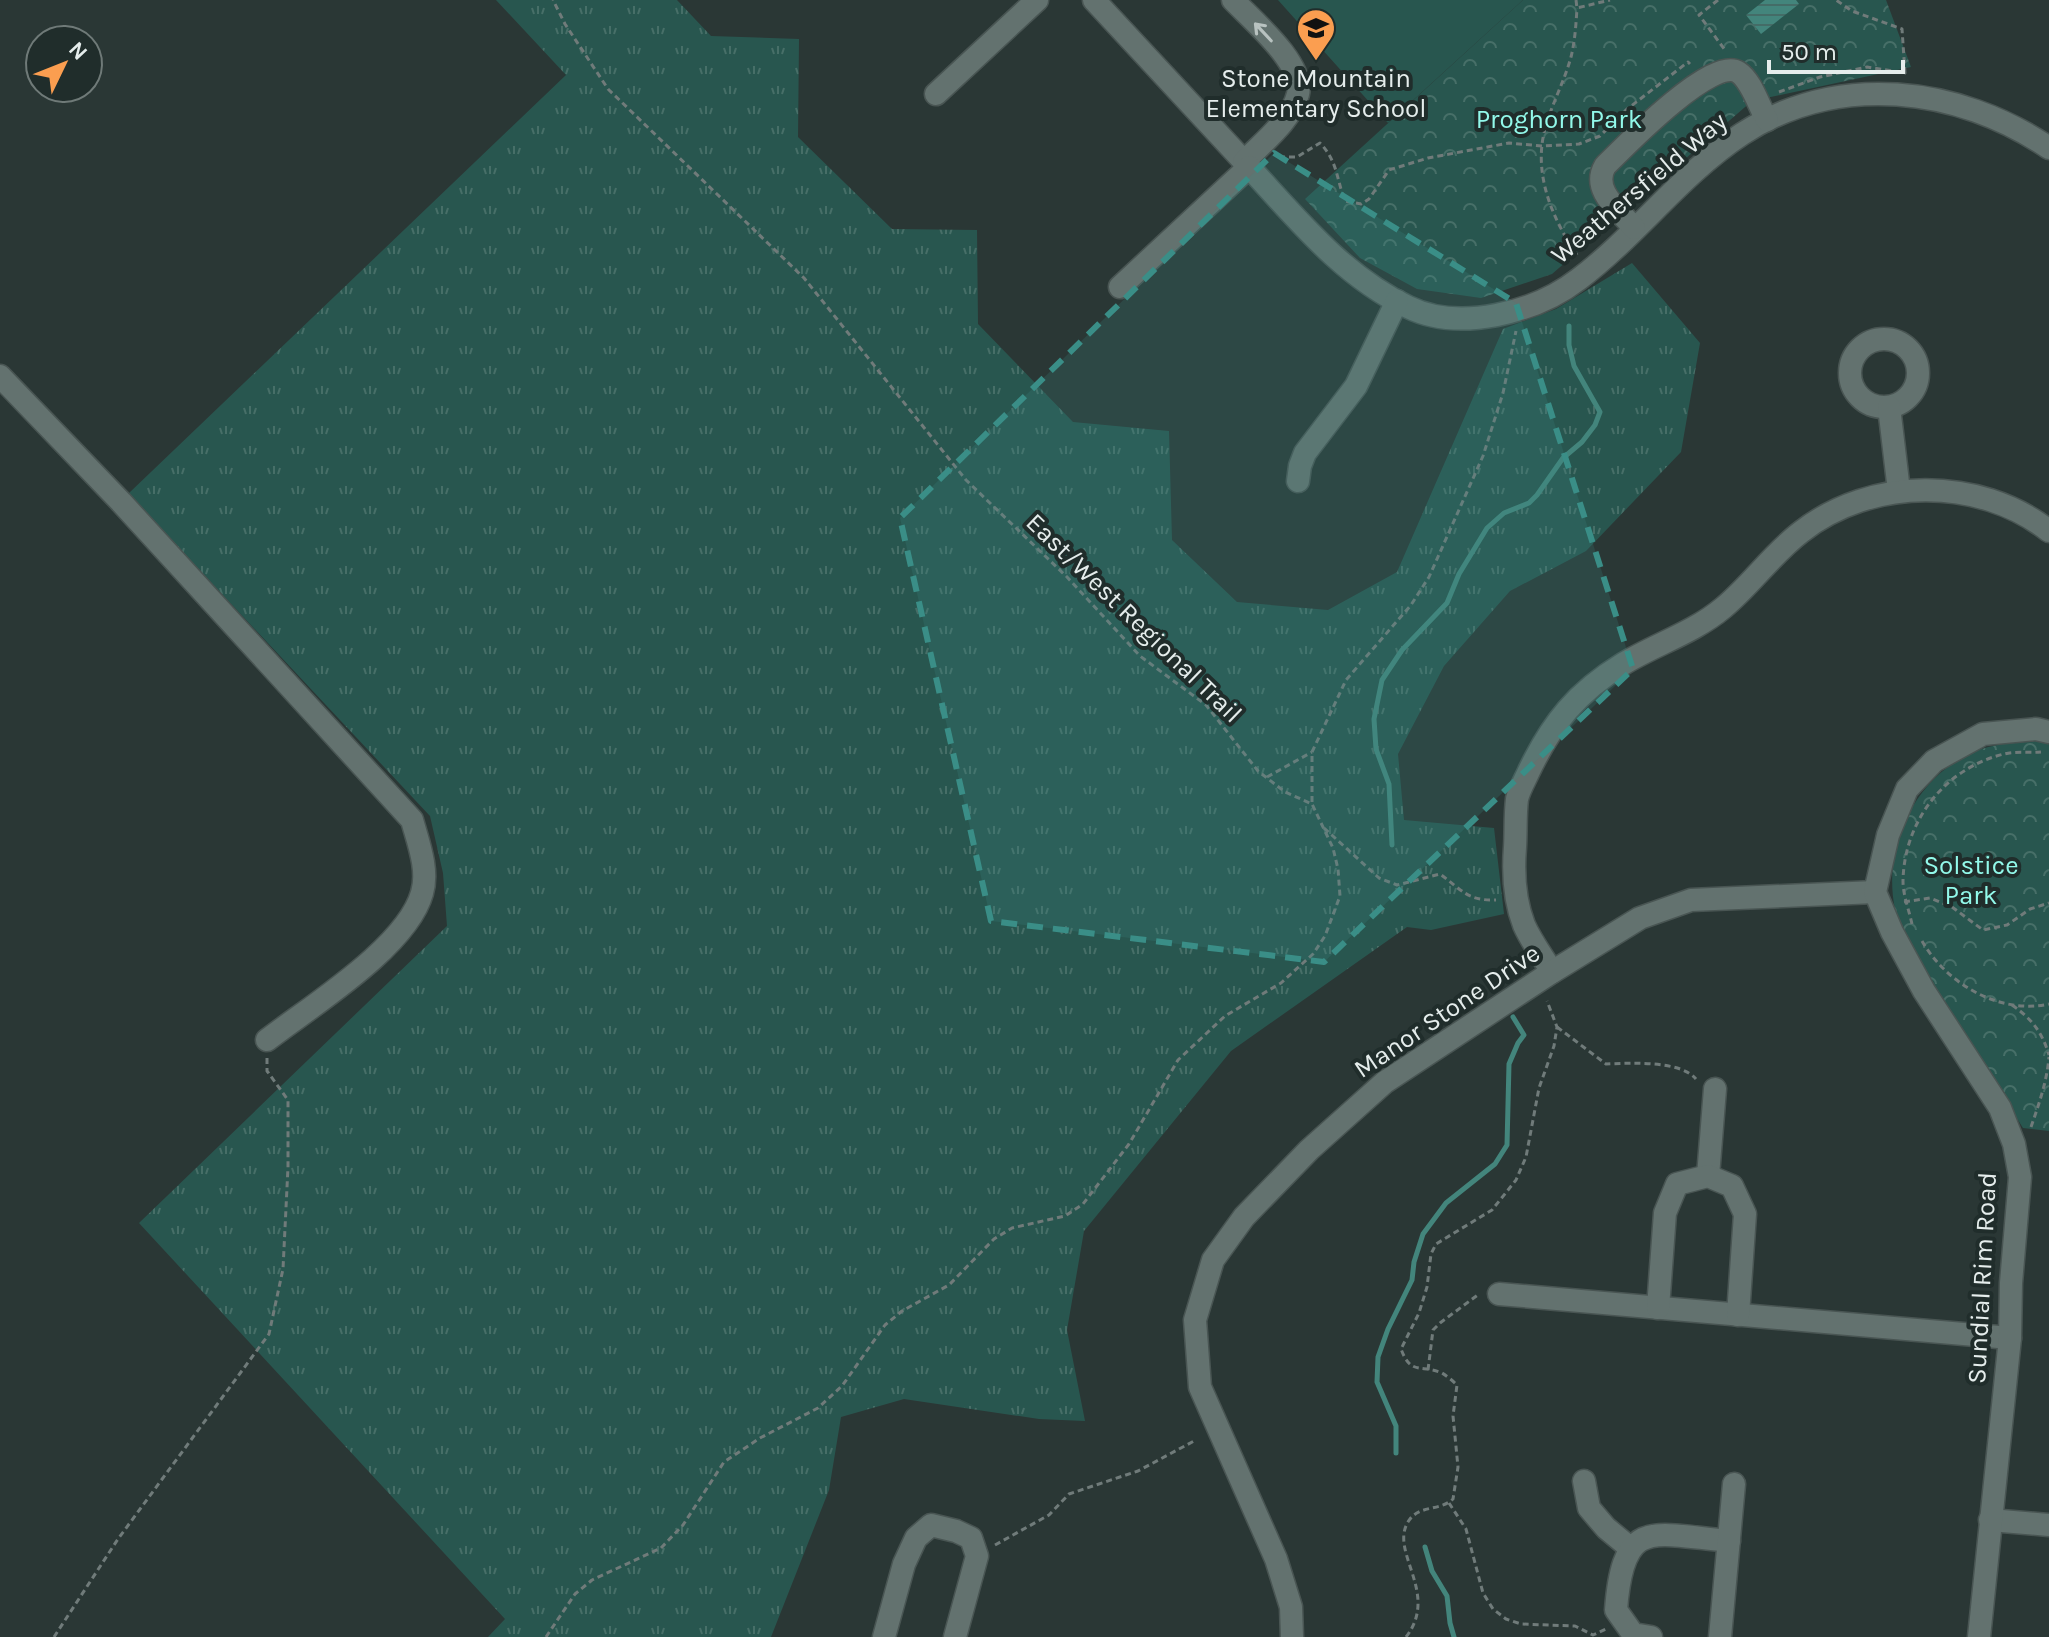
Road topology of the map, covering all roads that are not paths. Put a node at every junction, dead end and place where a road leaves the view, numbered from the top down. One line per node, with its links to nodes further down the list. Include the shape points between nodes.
1 (1037, 0): 4 (street)
2 (1094, 0): 7 (street, Weathersfield Way)
3 (1233, 0): 7 (street, one-way to 3, via 1297,97 1297,74)
4 (936, 94)
5 (1762, 111): 6 (street, Weathersfield Way, via 1869,94 1911,95 1973,107); 8 (street, Weathersfield Way); 8 (street, via 1745,79 1733,70 1666,107 1605,166 1599,183)
6 (2049, 148)
7 (1250, 169): 9 (street); 10 (street, Weathersfield Way, via 1327,251)
8 (1634, 228): 10 (street, Weathersfield Way, via 1579,280 1522,308 1466,319 1411,309)
9 (1120, 287)
10 (1397, 301): 13 (street, via 1356,386 1305,453)
11 (0, 376): 19 (street, via 412,820 422,858 423,892 405,927 379,954)
12 (1889, 407): 14 (street)
13 (1298, 481)
14 (1899, 491): 15 (street, via 1955,491 2001,503); 18 (street, via 1841,507 1801,532 1723,608 1680,637 1624,663 1578,696 1546,736 1517,796 1514,868 1524,924)
15 (2049, 531)
16 (2049, 732): 17 (street, via 1983,734 1934,761 1907,789 1888,835)
17 (1878, 899): 18 (street, Manor Stone Drive, via 1691,900 1640,918); 25 (street, Sundial Rim Road, via 1924,991 2000,1108 2014,1144 2020,1177)
18 (1552, 972): 34 (street, Manor Stone Drive, via 1385,1082 1309,1150 1213,1260 1195,1320 1200,1387 1276,1559 1291,1607)
19 (267, 1040)
20 (1715, 1089): 21 (street)
21 (1708, 1176): 23 (street, via 1677,1184 1665,1213); 24 (street, via 1732,1186 1745,1214)
22 (1499, 1294): 23 (street)
23 (1658, 1308): 24 (street)
24 (1738, 1315): 25 (street)
25 (2010, 1338): 28 (street, Sundial Rim Road)
26 (1584, 1481): 31 (street, via 1589,1508)
27 (1734, 1484): 30 (street)
28 (1990, 1520): 29 (street); 37 (street, Sundial Rim Road)
29 (2049, 1525)
30 (1729, 1541): 31 (street, via 1652,1534); 36 (street)
31 (1629, 1547): 35 (street, via 1618,1578 1616,1610 1633,1634)
32 (884, 1637): 33 (street, via 904,1564 916,1538 931,1525 971,1538 977,1556)
33 (955, 1637)
34 (1292, 1637)
35 (1651, 1637)
36 (1720, 1637)
37 (1979, 1637)

